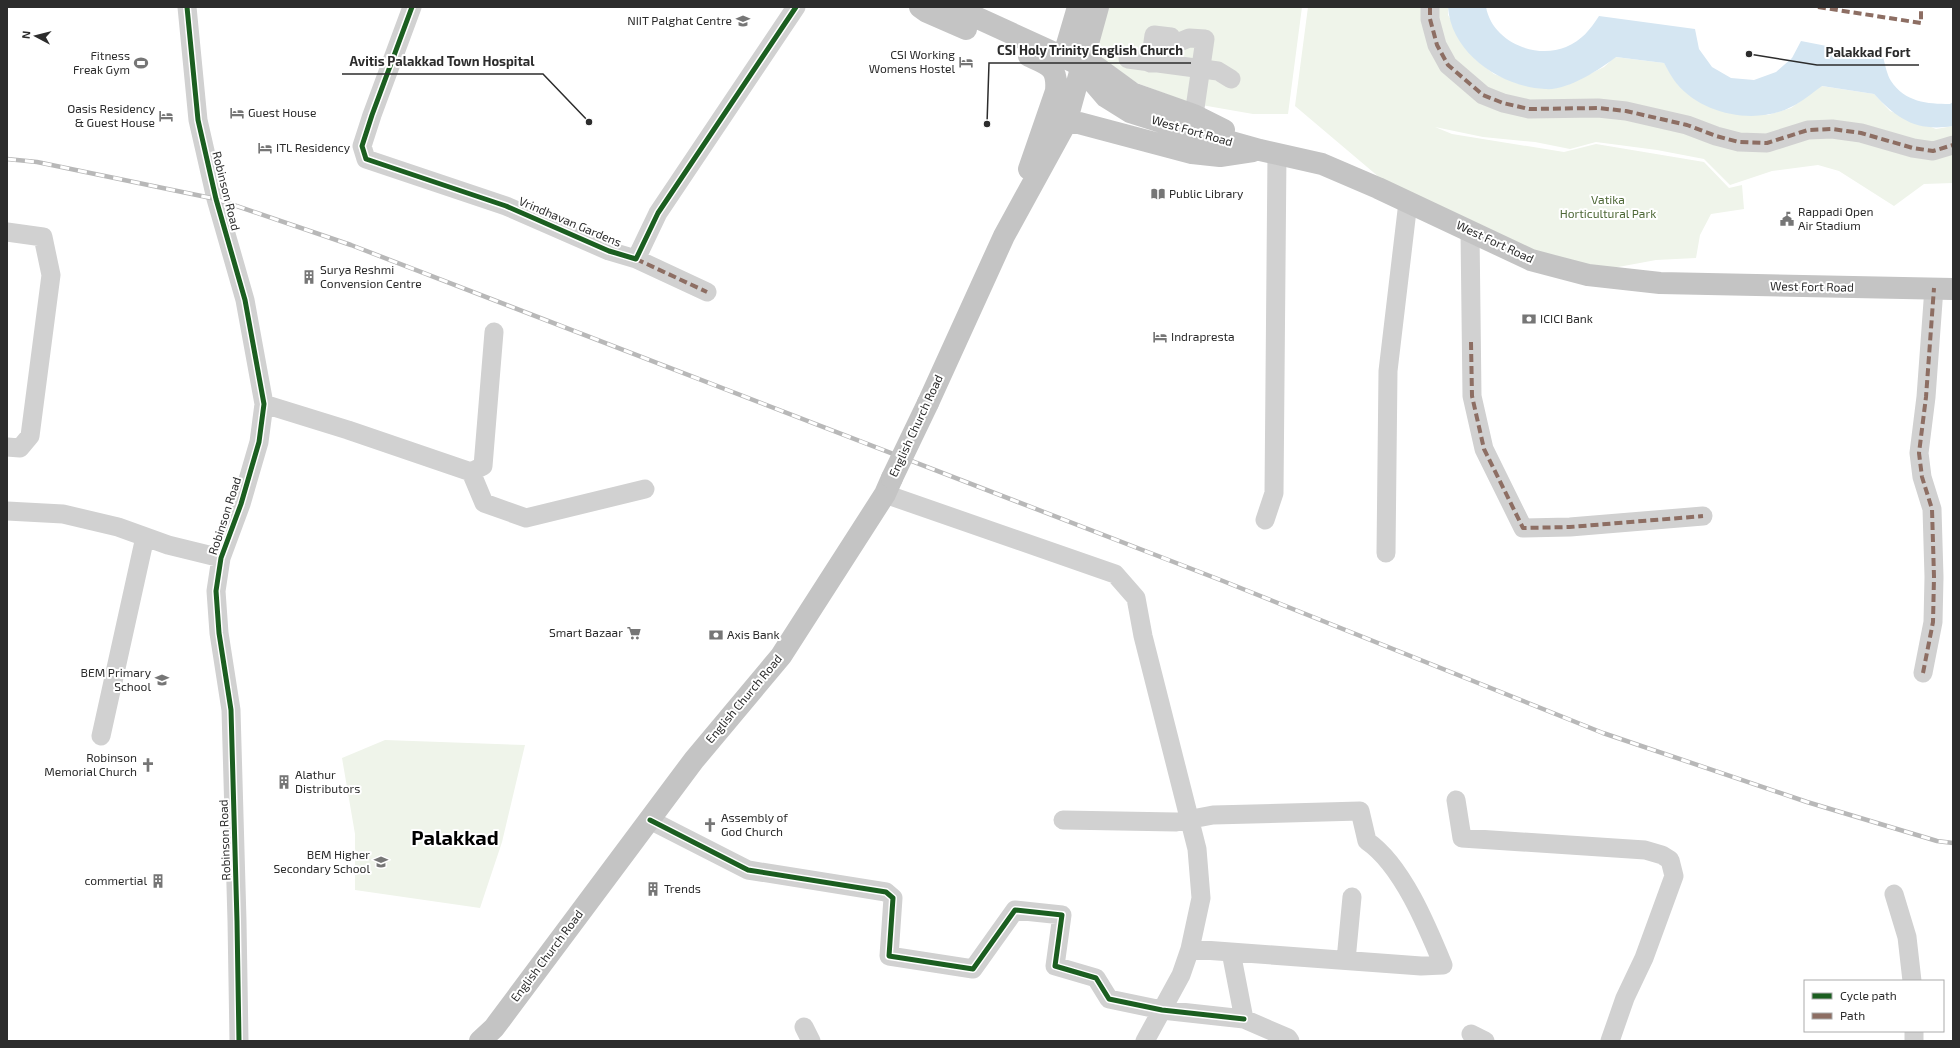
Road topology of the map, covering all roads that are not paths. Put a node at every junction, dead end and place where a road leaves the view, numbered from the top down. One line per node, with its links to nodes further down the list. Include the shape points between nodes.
1 (187, 7): 28 (street, Robinson Road, via 198,120 216,199 245,300)
2 (412, 7): 24 (street, Vrindhavan Gardens, via 362,146 366,159 506,206 609,251)
3 (796, 7): 24 (street, via 658,213)
4 (950, 7): 11 (main road)
5 (1078, 7): 11 (main road)
6 (1098, 7): 11 (main road)
7 (1430, 7): 18 (street, via 1430,19 1437,45 1448,65 1483,95 1503,103 1529,109 1626,110 1687,125 1739,142 1767,143 1808,130 1832,129 1861,133 1912,148 1933,151)
8 (923, 9): 23 (main road, English Church Road, via 1046,63 1054,70 1057,80 1056,91)
9 (1172, 45): 12 (street, via 1170,37 1154,35); 13 (street); 14 (street, via 1189,38 1205,39)
10 (1128, 59): 12 (street)
11 (1076, 62): 16 (main road, via 1132,93); 17 (main road, English Church Road); 19 (main road, West Fort Road, via 1106,97 1130,112)
12 (1150, 63): 13 (street)
13 (1170, 66): 14 (street)
14 (1199, 70): 15 (street, via 1218,72); 16 (street)
15 (1231, 79)
16 (1194, 115): 19 (main road)
17 (1066, 123): 19 (main road, via 1079,123 1192,153); 23 (main road, English Church Road)
18 (1953, 145)
19 (1271, 159): 20 (main road, West Fort Road, via 1322,164); 35 (street, via 1276,240 1274,493)
20 (1408, 202): 21 (main road, West Fort Road); 37 (street, via 1388,371)
21 (1470, 231): 25 (main road, West Fort Road, via 1531,260 1595,276 1660,283); 34 (street, via 1472,396 1484,449 1523,528 1570,527)
22 (7, 232): 29 (street, via 43,237 51,275 30,436 20,448)
23 (1004, 236): 31 (main road, English Church Road, bridge)
24 (636, 259): 26 (street)
25 (1944, 289): 39 (street, via 1919,453 1922,478 1932,509 1934,577 1933,622)
26 (707, 292)
27 (494, 332): 30 (street, via 483,466)
28 (264, 404): 30 (street); 38 (street, Robinson Road, via 259,442 241,504)
29 (7, 447)
30 (471, 472): 32 (street, via 484,503 526,518)
31 (888, 486): 42 (street, via 1115,574 1136,598 1143,636 1177,768); 43 (main road, English Church Road, via 781,656 694,760)
32 (644, 489)
33 (7, 511): 36 (street, via 63,514 118,527)
34 (1703, 516)
35 (1265, 520)
36 (145, 537): 38 (street, via 168,546); 40 (street)
37 (1386, 553)
38 (221, 558): 54 (street, Robinson Road, via 216,591 219,633 231,710)
39 (1923, 673)
40 (101, 736)
41 (1456, 800): 57 (street, via 1462,838 1645,850 1670,860 1674,876)
42 (1200, 818): 44 (street, via 1176,822); 47 (street, via 1197,849 1201,898); 49 (street, via 1360,811 1367,841 1379,849 1392,865 1426,924 1443,965 1421,966)
43 (650, 820): 51 (street, via 748,870 886,892 893,898 889,956 973,969 1015,910 1062,914 1055,966 1096,978 1109,999); 53 (main road, English Church Road)
44 (1063, 820)
45 (1894, 894): 50 (street, via 1907,937)
46 (1352, 897): 49 (street)
47 (1190, 949): 48 (street); 51 (street)
48 (1231, 952): 49 (street); 52 (street)
49 (1346, 960)
50 (1912, 980)
51 (1170, 1010): 52 (street); 55 (street)
52 (1244, 1019): 56 (street)
53 (488, 1037)
54 (239, 1041)
55 (1145, 1041)
56 (1290, 1041)
57 (1610, 1041)

